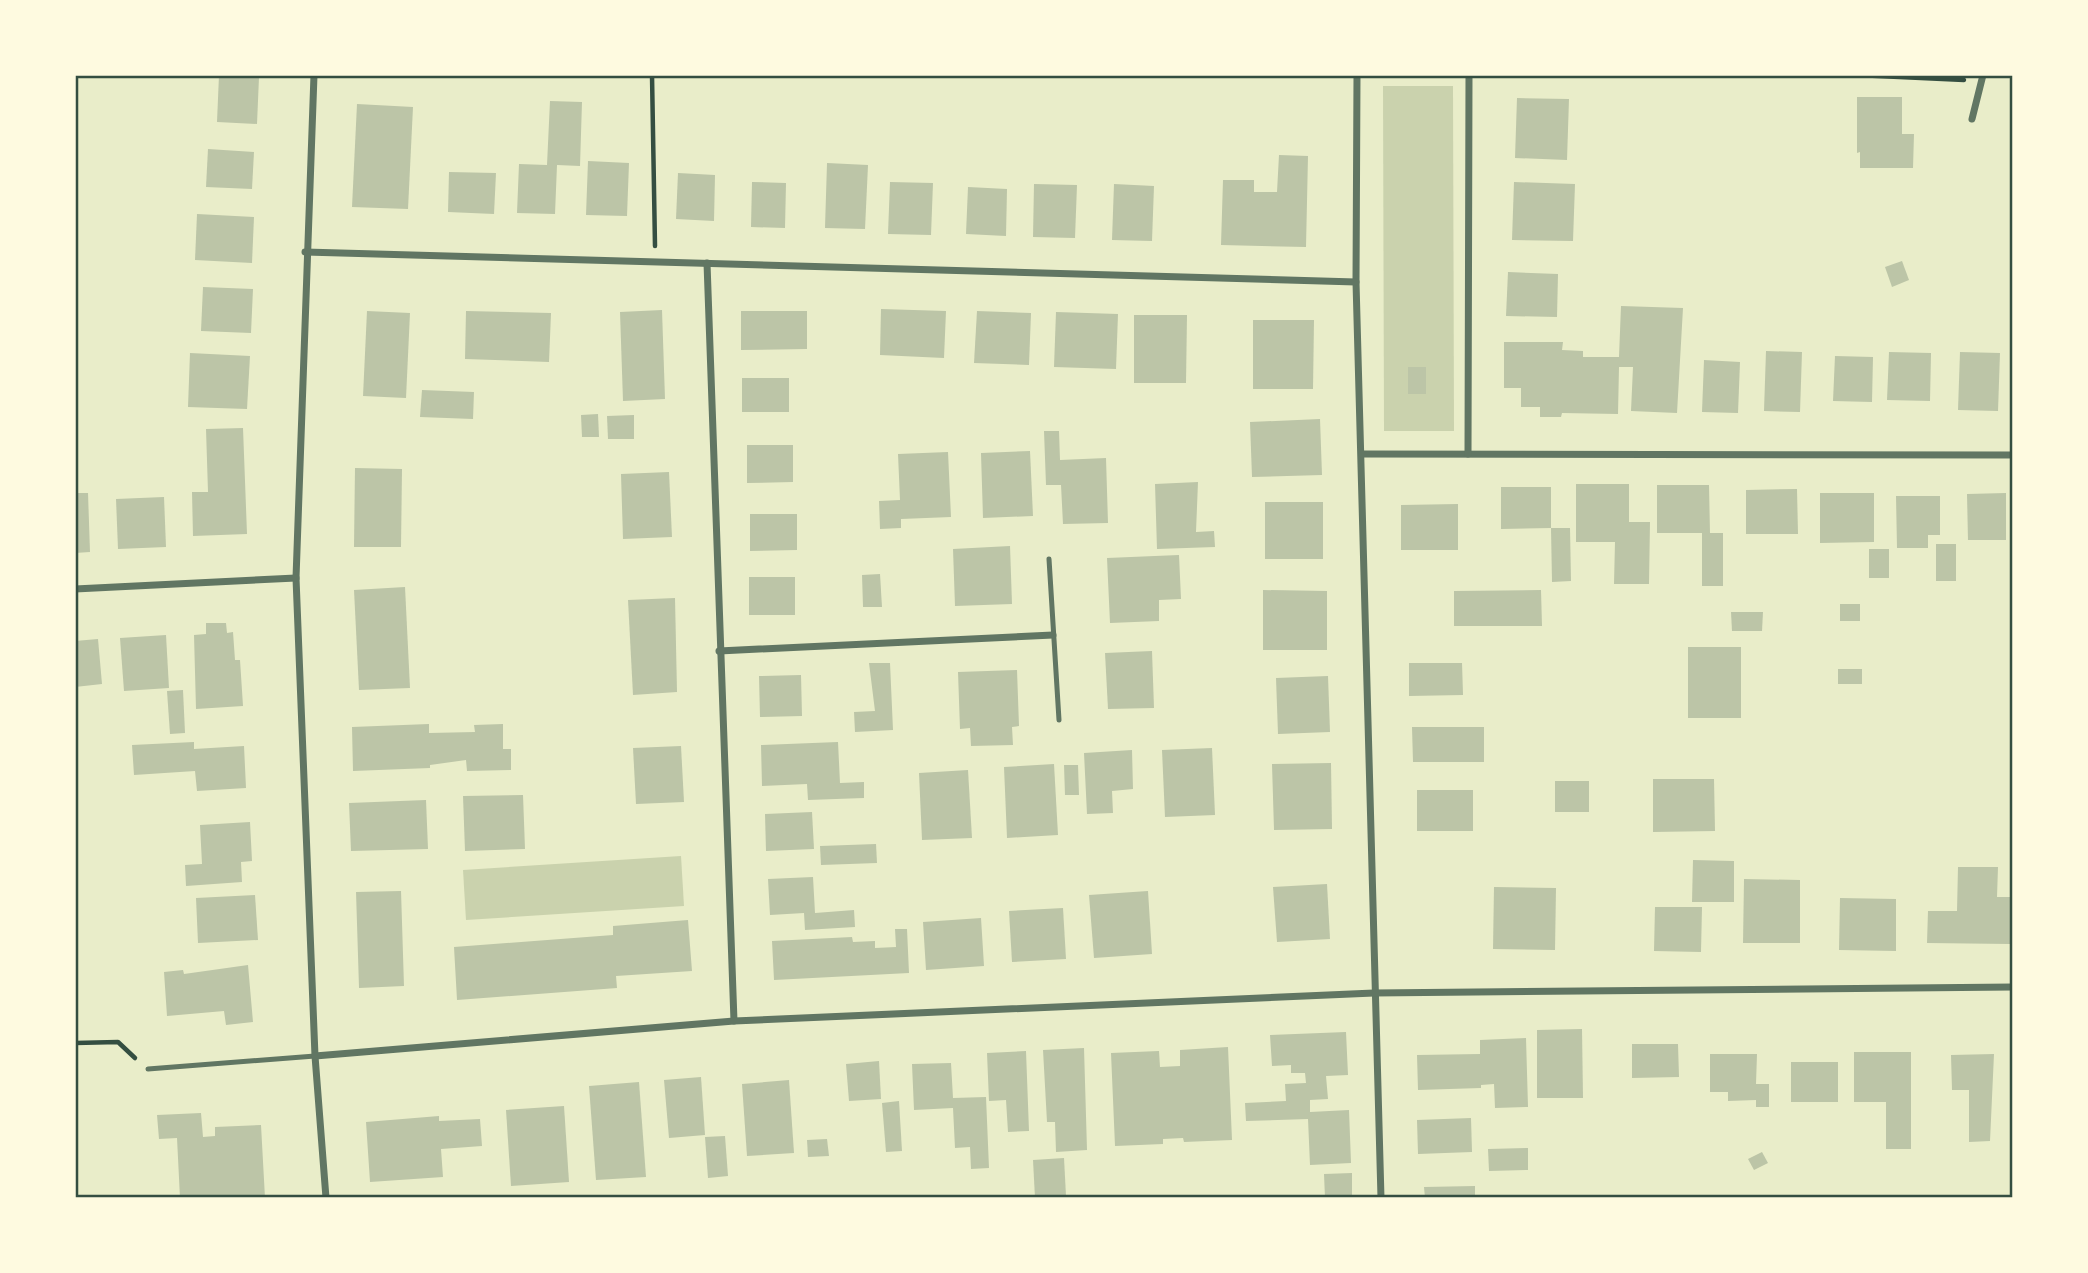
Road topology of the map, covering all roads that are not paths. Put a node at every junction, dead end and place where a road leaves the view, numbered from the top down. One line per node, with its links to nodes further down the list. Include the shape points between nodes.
1 (314, 75): 6 (street)
2 (1357, 75): 8 (street)
3 (1469, 75): 10 (street)
4 (1983, 78): 5 (street)
5 (1972, 119)
6 (305, 252): 7 (street); 13 (street)
7 (707, 263): 8 (street); 16 (street)
8 (1356, 282): 9 (street)
9 (1362, 454): 10 (street); 19 (street)
10 (1468, 454): 11 (street)
11 (2013, 455)
12 (1049, 559): 15 (lane)
13 (296, 578): 14 (street); 21 (street)
14 (75, 589)
15 (1053, 635): 16 (street); 17 (lane)
16 (719, 651): 20 (street)
17 (1059, 720)
18 (2013, 987): 19 (street)
19 (1374, 993): 20 (street); 24 (street)
20 (734, 1021): 21 (street)
21 (316, 1056): 22 (lane); 23 (street)
22 (148, 1069)
23 (326, 1198)
24 (1381, 1198)

